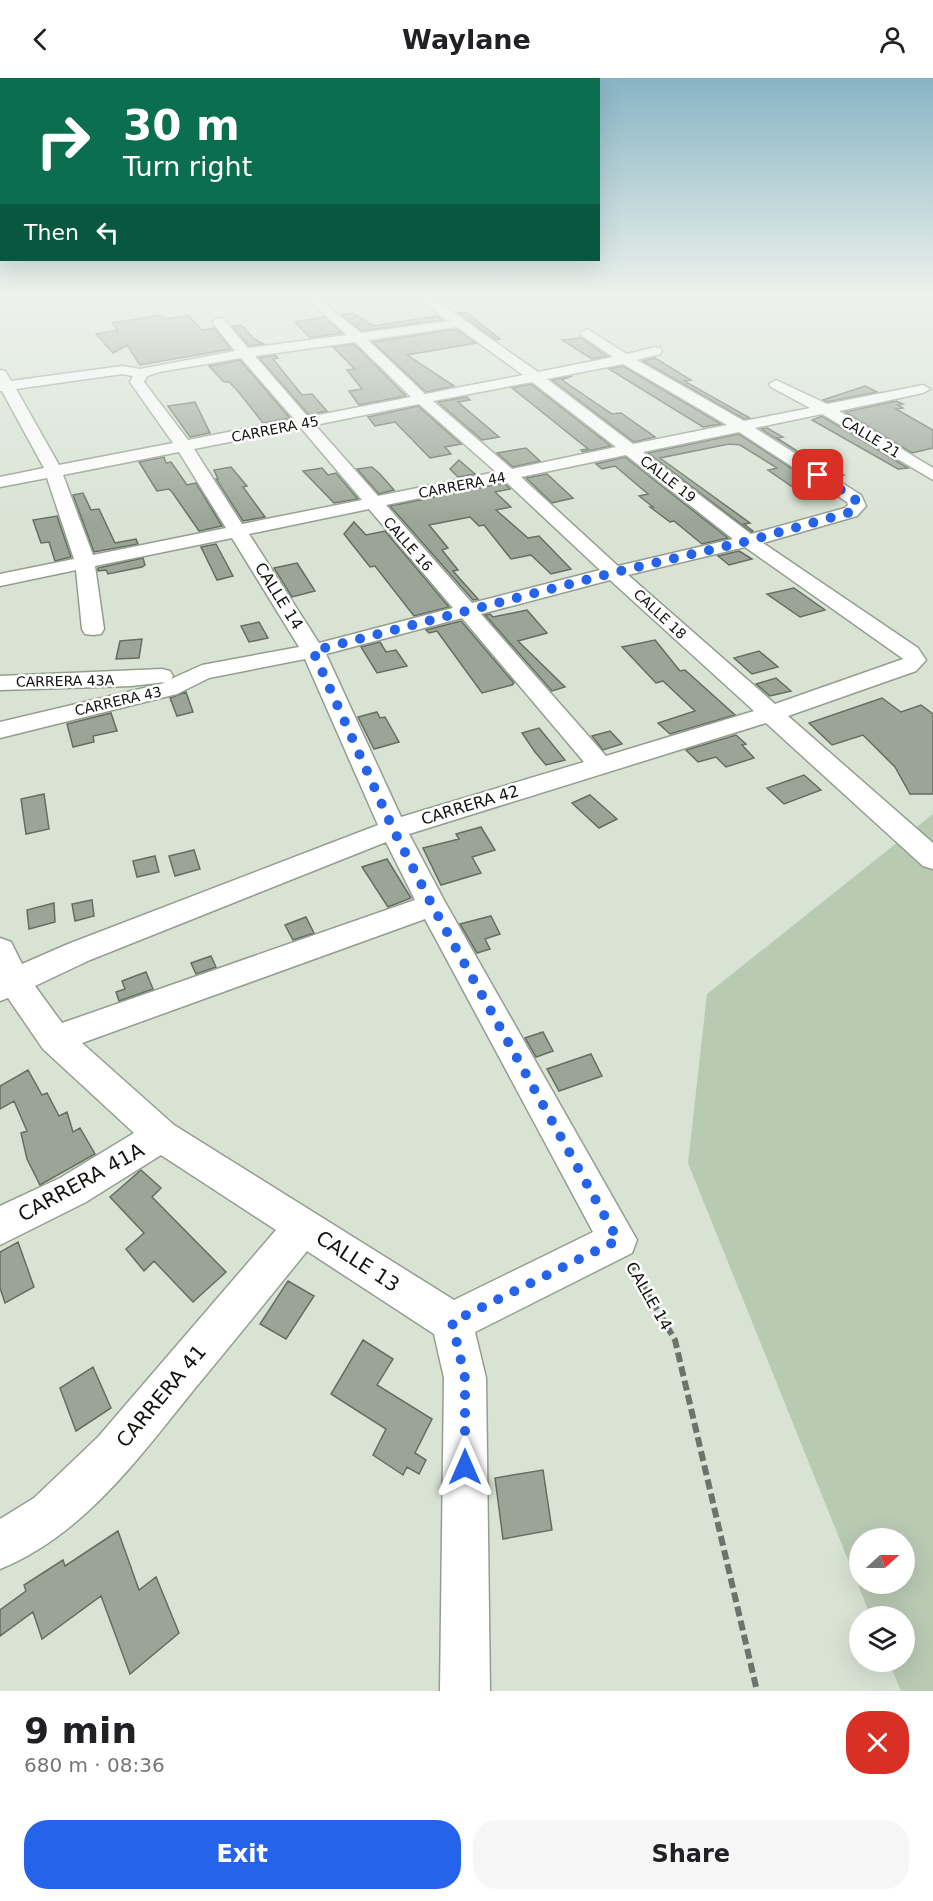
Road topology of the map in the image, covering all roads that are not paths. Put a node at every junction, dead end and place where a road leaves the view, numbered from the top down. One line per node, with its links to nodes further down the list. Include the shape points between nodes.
1 (109, 371): 11 (street)
2 (130, 371): 9 (street)
3 (147, 371): 9 (street)
4 (260, 371): 16 (street, CALLE 16)
5 (393, 371): 14 (street, CALLE 18)
6 (527, 371): 10 (street, CALLE 19)
7 (559, 371): 10 (street, CARRERA 45)
8 (646, 371): 17 (street)
9 (141, 373): 18 (street, CALLE 14, via 137,382)
10 (534, 376): 14 (street, CARRERA 45); 19 (street, CALLE 19)
11 (2, 382): 20 (street)
12 (776, 384): 15 (street, CALLE 21)
13 (923, 389): 15 (street, CARRERA 44)
14 (423, 400): 16 (street, CARRERA 45); 22 (street, CALLE 18)
15 (826, 410): 17 (street, CARRERA 44); 21 (street, CALLE 21)
16 (303, 423): 18 (street, CARRERA 45); 24 (street, CALLE 16)
17 (744, 428): 19 (street, CARRERA 44); 26 (street, CARRERA 43, via 855,499 857,506 851,512)
18 (185, 448): 20 (street, CARRERA 45); 25 (street, CALLE 14)
19 (630, 451): 22 (street, CARRERA 44); 26 (street, CALLE 19)
20 (54, 472): 23 (street, CARRERA 45); 27 (street)
21 (933, 475)
22 (510, 476): 24 (street, CARRERA 44); 28 (street, CALLE 18)
23 (0, 482)
24 (373, 503): 25 (street, CARRERA 44); 32 (street, CALLE 16)
25 (239, 532): 27 (street, CARRERA 44); 34 (street, CALLE 14)
26 (748, 541): 28 (street, CARRERA 43); 35 (street, CALLE 19, via 910,652)
27 (85, 561): 29 (street, CARRERA 44); 33 (street)
28 (616, 572): 30 (street, CARRERA 43); 31 (street, CALLE 18)
29 (0, 580)
30 (548, 590): 31 (street, CARRERA 43); 32 (street, CARRERA 43)
31 (638, 595): 38 (street, CALLE 18)
32 (467, 612): 34 (street, CARRERA 43); 40 (street, CALLE 16)
33 (93, 629)
34 (313, 651): 36 (street, CARRERA 43); 41 (street, CALLE 14)
35 (915, 660): 38 (street, CARRERA 42, via 908,666)
36 (202, 672): 37 (street, CARRERA 43A, via 131,680); 39 (street, CARRERA 43, via 169,689)
37 (0, 683)
38 (770, 714): 40 (street, CARRERA 42); 42 (street, CALLE 18)
39 (0, 729)
40 (600, 765): 41 (street, CARRERA 42)
41 (393, 829): 43 (street, CALLE 14); 44 (street, CARRERA 42, via 79,952)
42 (933, 859)
43 (432, 905): 45 (street); 49 (street, CALLE 14, via 618,1240)
44 (5, 973): 45 (street, CALLE 13)
45 (55, 1040): 46 (street, CALLE 13)
46 (161, 1136): 47 (street, CARRERA 41A, via 73,1190); 48 (street, CALLE 13)
47 (0, 1226)
48 (304, 1226): 49 (street, CALLE 13); 50 (street, CARRERA 41, via 114,1453 50,1514)
49 (452, 1322): 51 (street, via 465,1378)
50 (0, 1545)
51 (465, 1691)

